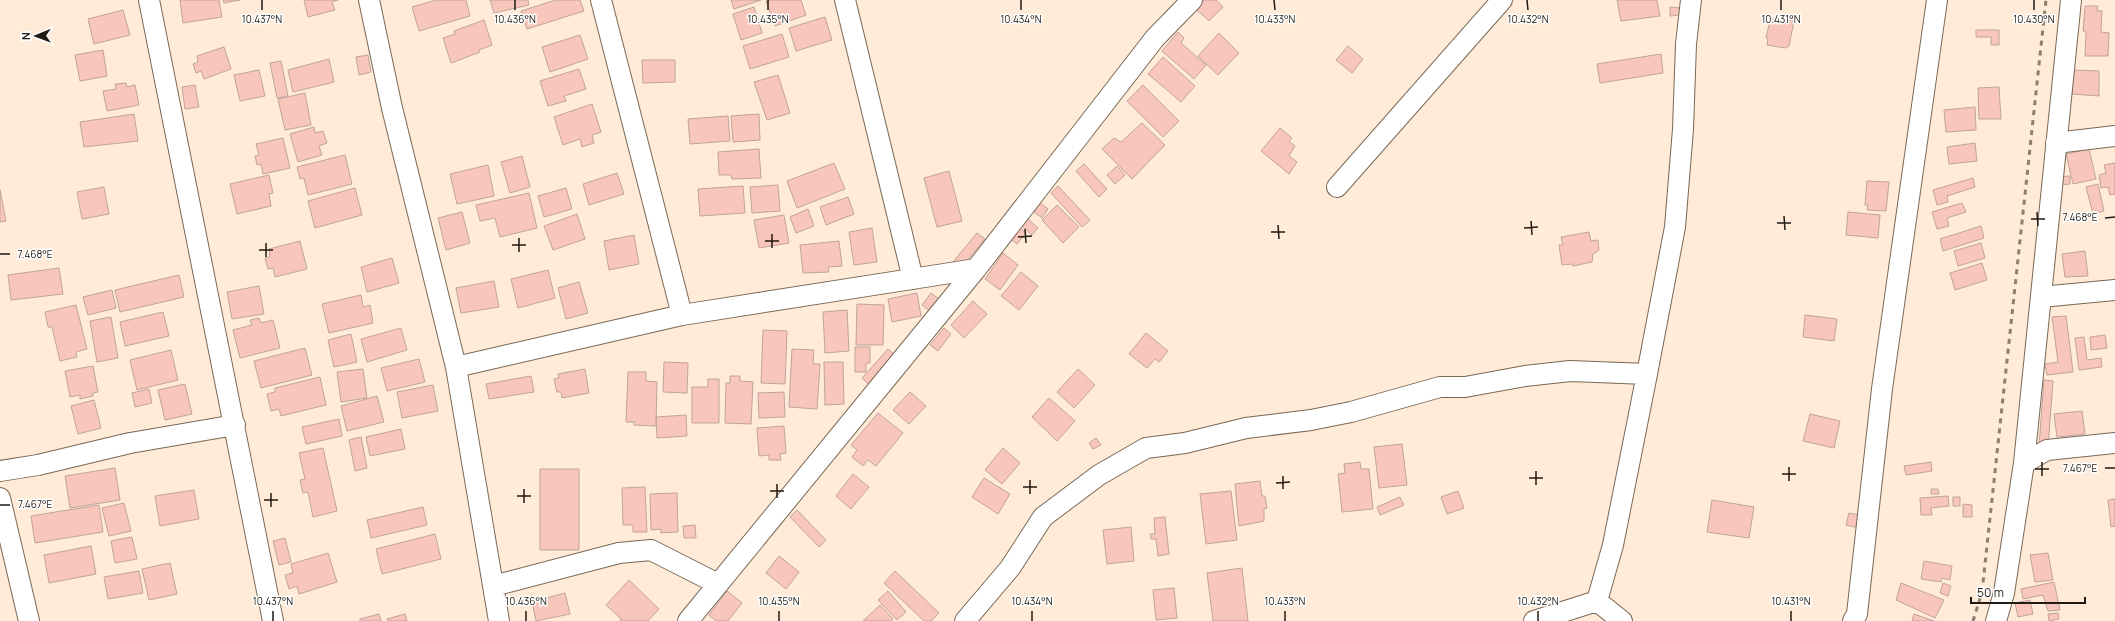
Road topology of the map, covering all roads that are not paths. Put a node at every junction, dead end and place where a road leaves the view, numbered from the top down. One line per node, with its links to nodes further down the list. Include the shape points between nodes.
1 (149, 0): 20 (street)
2 (369, 0): 18 (street, via 392,108)
3 (601, 0): 17 (street)
4 (845, 0): 14 (street)
5 (1192, 0): 13 (street, via 1155,38)
6 (1502, 0): 12 (street)
7 (1691, 0): 19 (street, via 1686,44 1676,227)
8 (1937, 0): 35 (street, via 1882,389 1857,614)
9 (2071, 0): 11 (street)
10 (2115, 136): 11 (street)
11 (2056, 143): 16 (street)
12 (1337, 187)
13 (976, 269): 14 (street); 25 (street)
14 (913, 279): 17 (street)
15 (2115, 290): 16 (street)
16 (2041, 297): 22 (street)
17 (682, 315): 18 (street)
18 (456, 367): 26 (street)
19 (1647, 374): 27 (street, via 1613,545); 32 (street, via 1570,371 1465,387 1440,387 1351,412 1246,428 1185,443 1146,448 1099,475 1044,517 1010,568)
20 (235, 425): 23 (street); 29 (street)
21 (2115, 443): 22 (street, via 2047,450)
22 (2024, 463): 36 (street, via 2004,593)
23 (0, 472)
24 (0, 498): 28 (street)
25 (718, 584): 26 (street, via 651,550 619,553); 31 (street)
26 (493, 586): 30 (street)
27 (1597, 601): 33 (street); 34 (street)
28 (29, 621)
29 (273, 621)
30 (499, 621)
31 (688, 621)
32 (965, 621)
33 (1534, 621)
34 (1622, 621)
35 (1853, 621)
36 (1996, 621)

